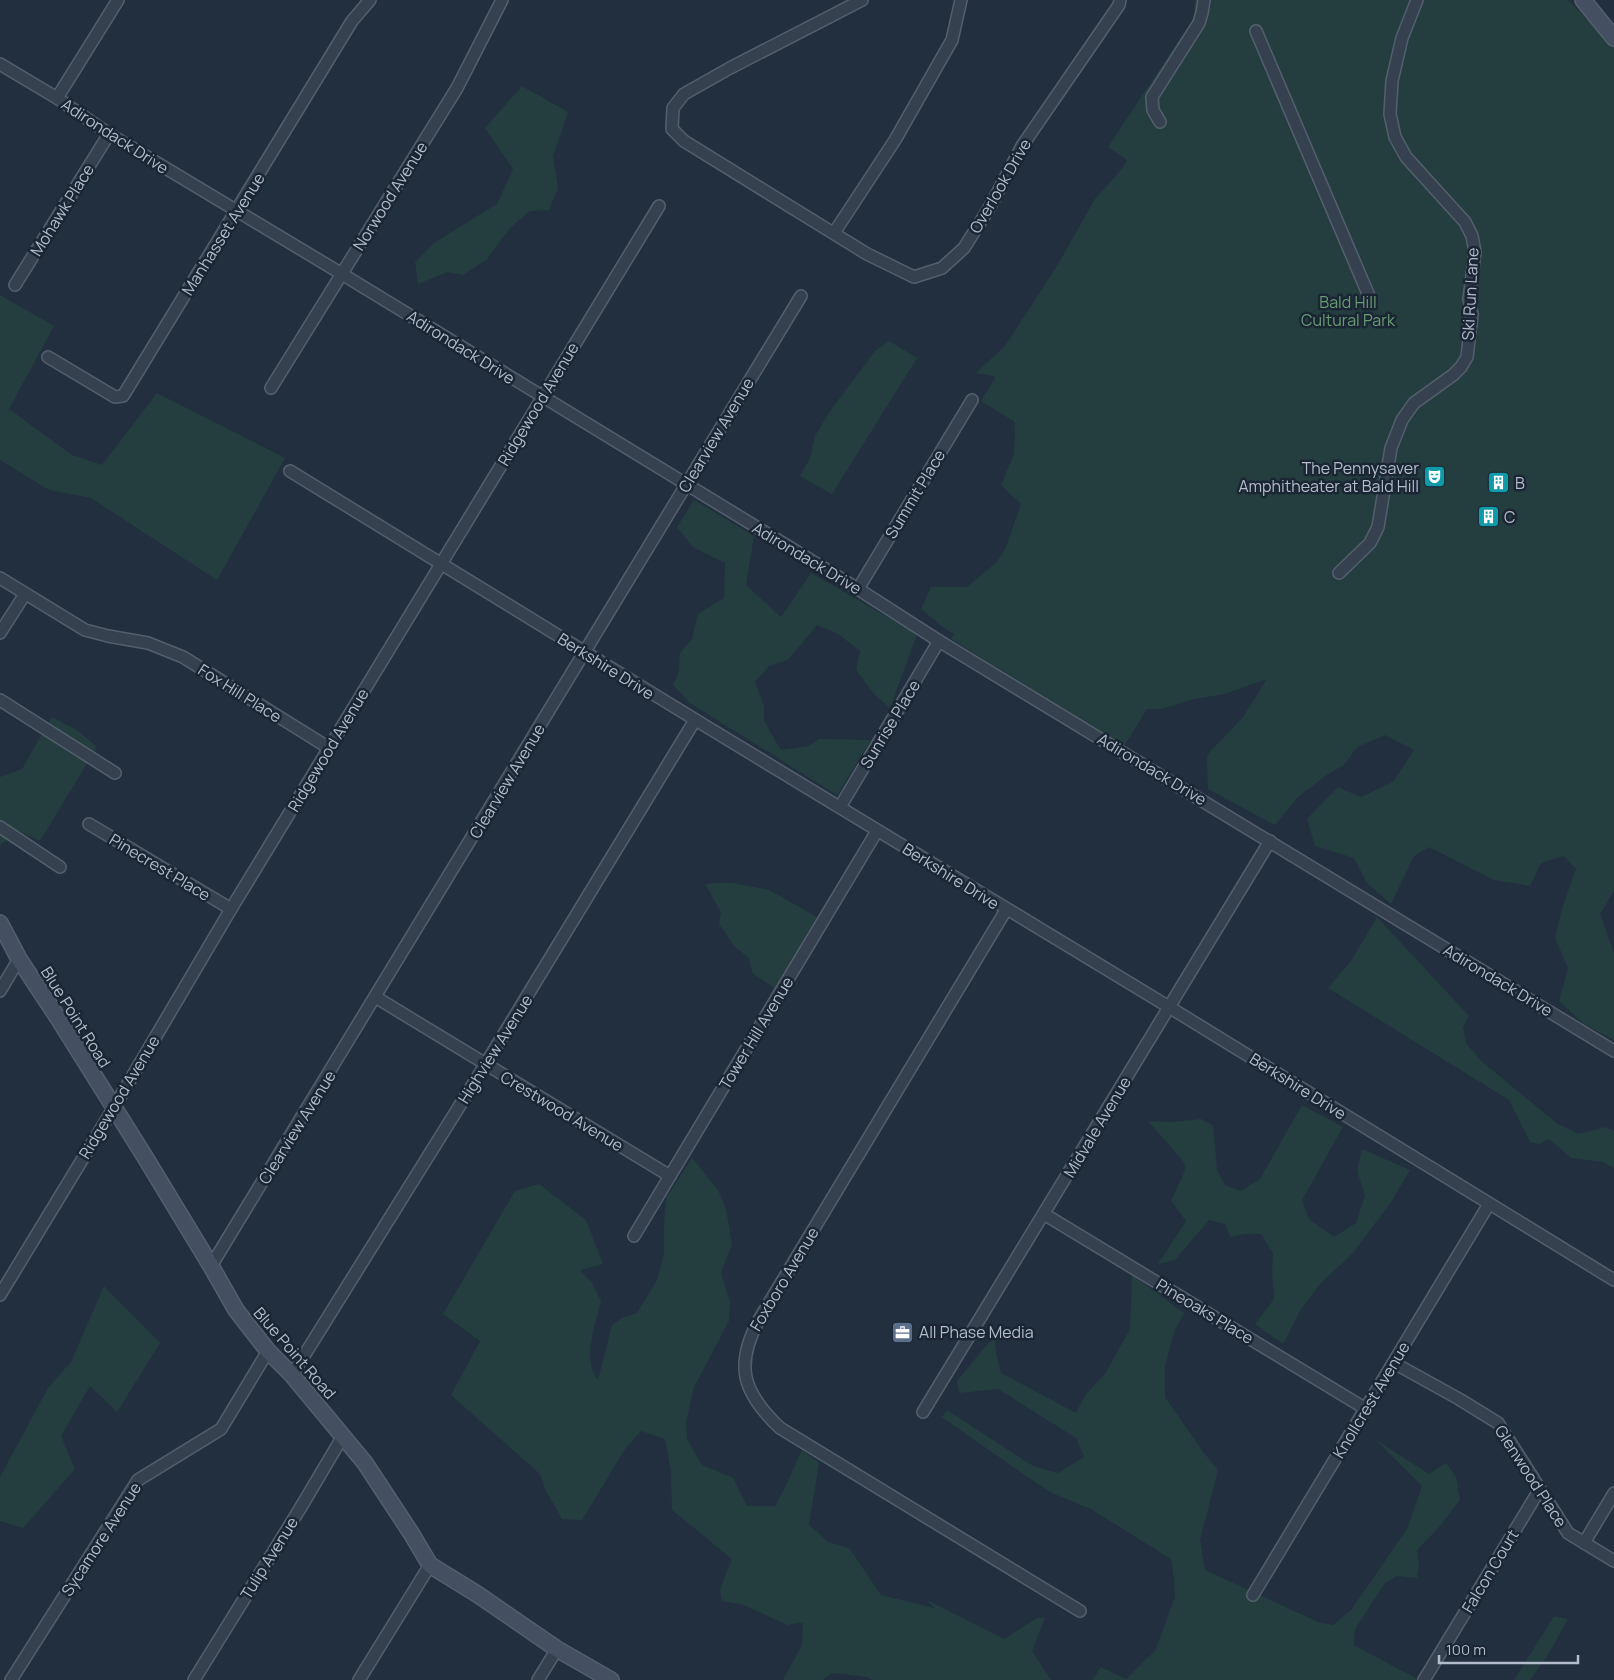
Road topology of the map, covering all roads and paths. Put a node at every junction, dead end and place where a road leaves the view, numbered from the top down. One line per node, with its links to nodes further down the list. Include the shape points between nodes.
1 (118, 0): 15 (street)
2 (370, 0): 19 (street, Manhasset Avenue, via 352,21)
3 (502, 0): 21 (street, Norwood Avenue, via 457,88)
4 (862, 0): 20 (street, Overlook Drive, via 684,94 673,108 672,128 684,141)
5 (961, 0): 20 (street, via 952,40 895,140)
6 (1120, 0): 20 (street, Overlook Drive, via 1022,146 964,248 942,268 914,277)
7 (1204, 0): 16 (street, via 1199,23 1152,97 1151,103)
8 (1417, 0): 32 (street, Ski Run Lane, via 1402,38 1392,81 1390,114 1394,137 1406,157 1465,222 1472,236 1475,252 1469,299 1472,314 1466,357 1461,367 1414,403 1402,420 1391,448 1378,527 1370,543)
9 (1583, 0): 13 (street)
10 (1587, 0): 11 (street)
11 (1614, 23)
12 (1256, 31): 24 (street)
13 (1614, 38)
14 (0, 64): 15 (street, Adirondack Drive)
15 (57, 98): 17 (street, Adirondack Drive)
16 (1160, 122)
17 (109, 134): 19 (street, Adirondack Drive); 22 (street, Mohawk Place)
18 (659, 206): 27 (street, Ridgewood Avenue)
19 (237, 211): 21 (street, Adirondack Drive); 25 (street, Manhasset Avenue, via 123,396 114,398)
20 (834, 233)
21 (342, 274): 26 (street, Norwood Avenue); 27 (street, Adirondack Drive)
22 (15, 285)
23 (801, 296): 30 (street, Clearview Avenue)
24 (1369, 296)
25 (48, 357)
26 (271, 388)
27 (542, 397): 30 (street, Adirondack Drive); 31 (street, Ridgewood Avenue)
28 (972, 400): 34 (street, Summit Place)
29 (290, 471): 31 (street, Berkshire Drive)
30 (686, 485): 34 (street, Adirondack Drive); 38 (street, Clearview Avenue)
31 (441, 564): 38 (street, Berkshire Drive); 41 (street, Ridgewood Avenue)
32 (1339, 573)
33 (0, 578): 35 (street, Fox Hill Place)
34 (858, 589): 37 (street, Adirondack Drive)
35 (25, 594): 36 (street); 41 (street, Fox Hill Place, via 85,630 148,643 183,656)
36 (0, 634)
37 (940, 641): 43 (street, Sunrise Place); 47 (street, Adirondack Drive)
38 (584, 652): 40 (street, Berkshire Drive); 54 (street, Clearview Avenue)
39 (0, 700): 42 (street)
40 (695, 720): 43 (street, Berkshire Drive); 57 (street, Highview Avenue)
41 (329, 748): 49 (street, Ridgewood Avenue)
42 (115, 773)
43 (840, 807): 46 (street, Berkshire Drive)
44 (89, 824): 49 (street, Pinecrest Place)
45 (0, 827): 48 (street)
46 (877, 831): 50 (street, Berkshire Drive); 59 (street, Tower Hill Avenue)
47 (1270, 841): 55 (street, Midvale Avenue); 56 (street, Adirondack Drive)
48 (60, 867)
49 (231, 909): 58 (street, Ridgewood Avenue)
50 (1006, 910): 55 (street, Berkshire Drive); 78 (street, Foxboro Avenue, via 760,1318 746,1349 746,1378 760,1408 780,1428)
51 (0, 923): 52 (street, Blue Point Road)
52 (19, 959): 53 (street); 58 (street, Blue Point Road)
53 (0, 991)
54 (377, 998): 57 (street, Crestwood Avenue); 63 (street, Clearview Avenue)
55 (1170, 1008): 60 (street, Berkshire Drive); 61 (street, Midvale Avenue)
56 (1614, 1051)
57 (485, 1065): 59 (street, Crestwood Avenue); 68 (street, Highview Avenue)
58 (113, 1109): 63 (street, Blue Point Road); 65 (street, Ridgewood Avenue)
59 (670, 1176): 62 (street, Tower Hill Avenue)
60 (1489, 1204): 64 (street, Berkshire Drive); 67 (street, Knollcrest Avenue)
61 (1044, 1214): 69 (street, Pineoaks Place); 70 (street, Midvale Avenue)
62 (634, 1236)
63 (212, 1266): 66 (street, Blue Point Road, via 236,1310)
64 (1614, 1280)
65 (0, 1295)
66 (268, 1351): 68 (street, Blue Point Road); 80 (street, Sycamore Avenue, via 221,1429 138,1480)
67 (1394, 1363): 69 (street, Knollcrest Avenue); 72 (street, Glenwood Place, via 1498,1423)
68 (292, 1375): 71 (street, Blue Point Road)
69 (1366, 1409): 77 (street, Knollcrest Avenue)
70 (923, 1412)
71 (343, 1436): 76 (street, Blue Point Road, via 366,1463); 81 (street, Tulip Avenue)
72 (1540, 1489): 74 (street, Glenwood Place, via 1568,1533); 85 (street, Falcon Court)
73 (1614, 1492): 74 (street)
74 (1584, 1543): 75 (street, Glenwood Place)
75 (1614, 1561)
76 (430, 1565): 79 (street, Blue Point Road); 82 (street)
77 (1253, 1595)
78 (1080, 1611)
79 (557, 1649): 83 (street); 84 (street, Blue Point Road)
80 (11, 1680)
81 (194, 1680)
82 (359, 1680)
83 (538, 1680)
84 (611, 1680)
85 (1424, 1680)

